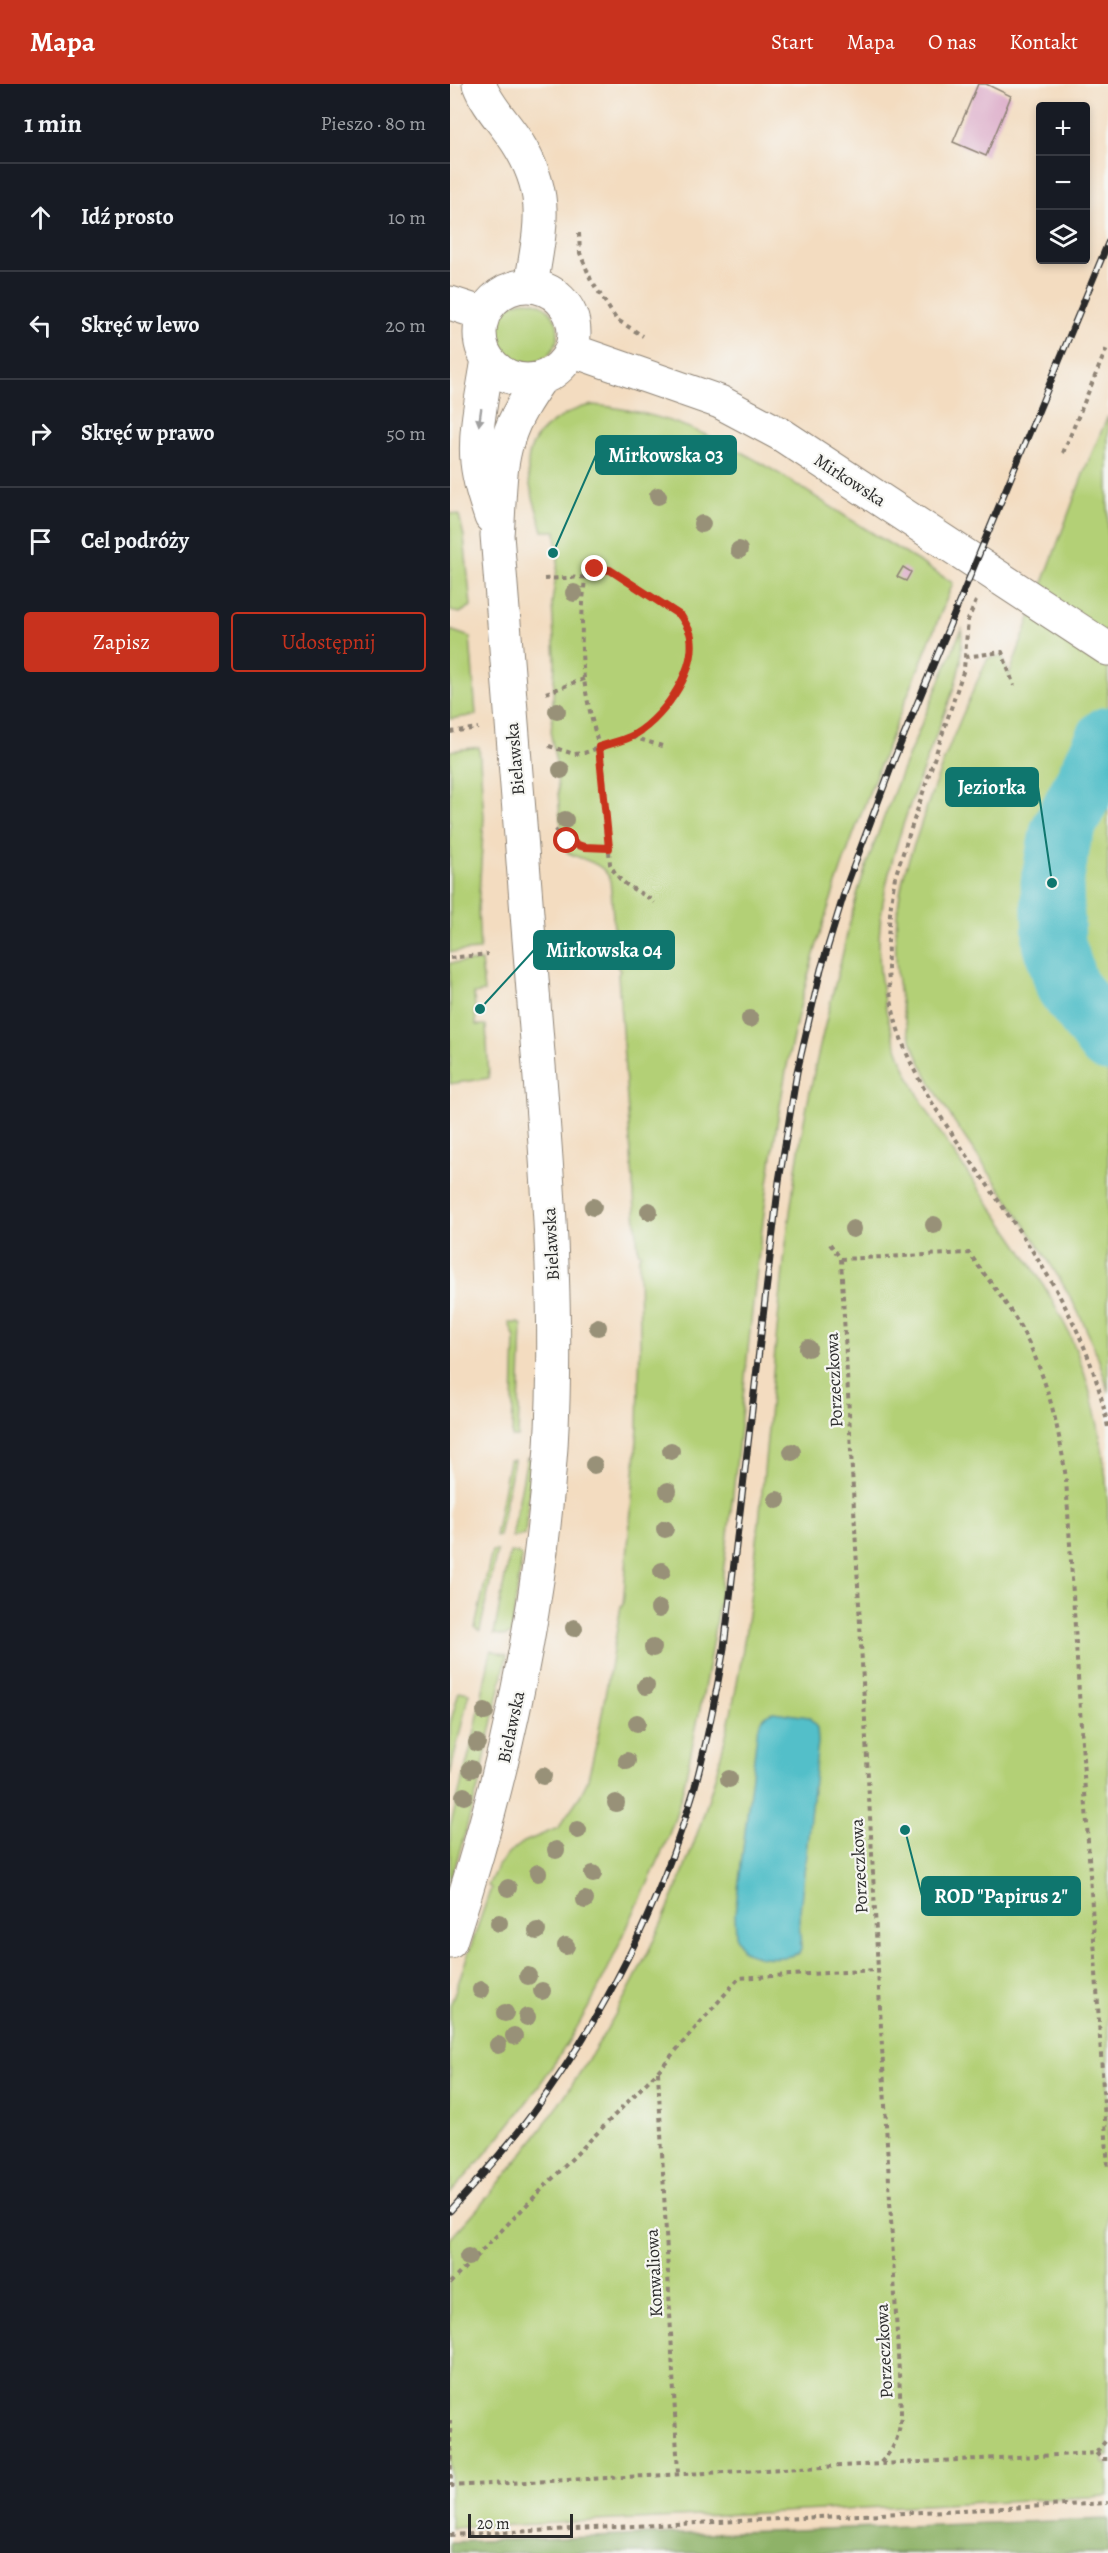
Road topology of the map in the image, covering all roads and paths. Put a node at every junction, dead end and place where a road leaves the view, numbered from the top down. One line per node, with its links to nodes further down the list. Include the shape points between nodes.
1 (479, 84): 2 (street, via 530,163 541,198)
2 (531, 286): 4 (street, via 503,292); 6 (street, via 558,297 567,308 573,321)
3 (450, 303): 4 (street)
4 (484, 314): 7 (street, via 481,337)
5 (1108, 345): 9 (path)
6 (572, 350): 8 (street, via 554,372); 14 (street, Mirkowska, via 720,402 782,435)
7 (488, 359): 8 (street, via 513,378); 10 (street, Bielawska, one-way to 10, via 477,460 483,495)
8 (541, 378): 10 (street, Bielawska, via 520,410 508,439)
9 (1063, 453)
10 (497, 535): 33 (street, Bielawska, via 548,1180 554,1373 542,1547 527,1646 501,1773)
11 (585, 577): 12 (path); 16 (path, via 581,627); 21 (path, via 595,569 610,570 681,616 691,636 689,661 674,697 650,723)
12 (544, 579)
13 (978, 597): 15 (path, via 968,620)
14 (1108, 649)
15 (965, 657): 17 (path, via 1002,652); 32 (path, via 896,877 888,950 895,1016 909,1057 944,1123 1067,1307 1096,1375)
16 (584, 679): 18 (path); 24 (path)
17 (1014, 686)
18 (546, 693)
19 (485, 727): 20 (path)
20 (450, 732)
21 (631, 736): 23 (path); 24 (path)
22 (544, 745): 24 (path, via 574,754)
23 (662, 746)
24 (599, 747): 26 (path)
25 (555, 830): 26 (path, via 567,841 584,847)
26 (609, 848): 27 (path, via 610,864 617,877)
27 (655, 902)
28 (488, 954): 29 (path)
29 (450, 958)
30 (830, 1244): 31 (path)
31 (841, 1259): 34 (path, Porzeczkowa); 36 (path, via 969,1252 1017,1322 1059,1431 1066,1479)
32 (1108, 1428)
33 (450, 1942)
34 (878, 1970): 35 (path, via 739,1978); 42 (path, Porzeczkowa, via 901,2412 900,2432 892,2452)
35 (658, 2071): 37 (path); 43 (path, Konwaliowa)
36 (1108, 2170)
37 (450, 2283)
38 (450, 2420): 44 (path)
39 (1108, 2438): 40 (path)
40 (1096, 2453): 41 (path); 42 (path)
41 (1108, 2460)
42 (879, 2464): 43 (path)
43 (678, 2474): 44 (path)
44 (450, 2486)
45 (1108, 2503): 46 (path)
46 (450, 2535)

